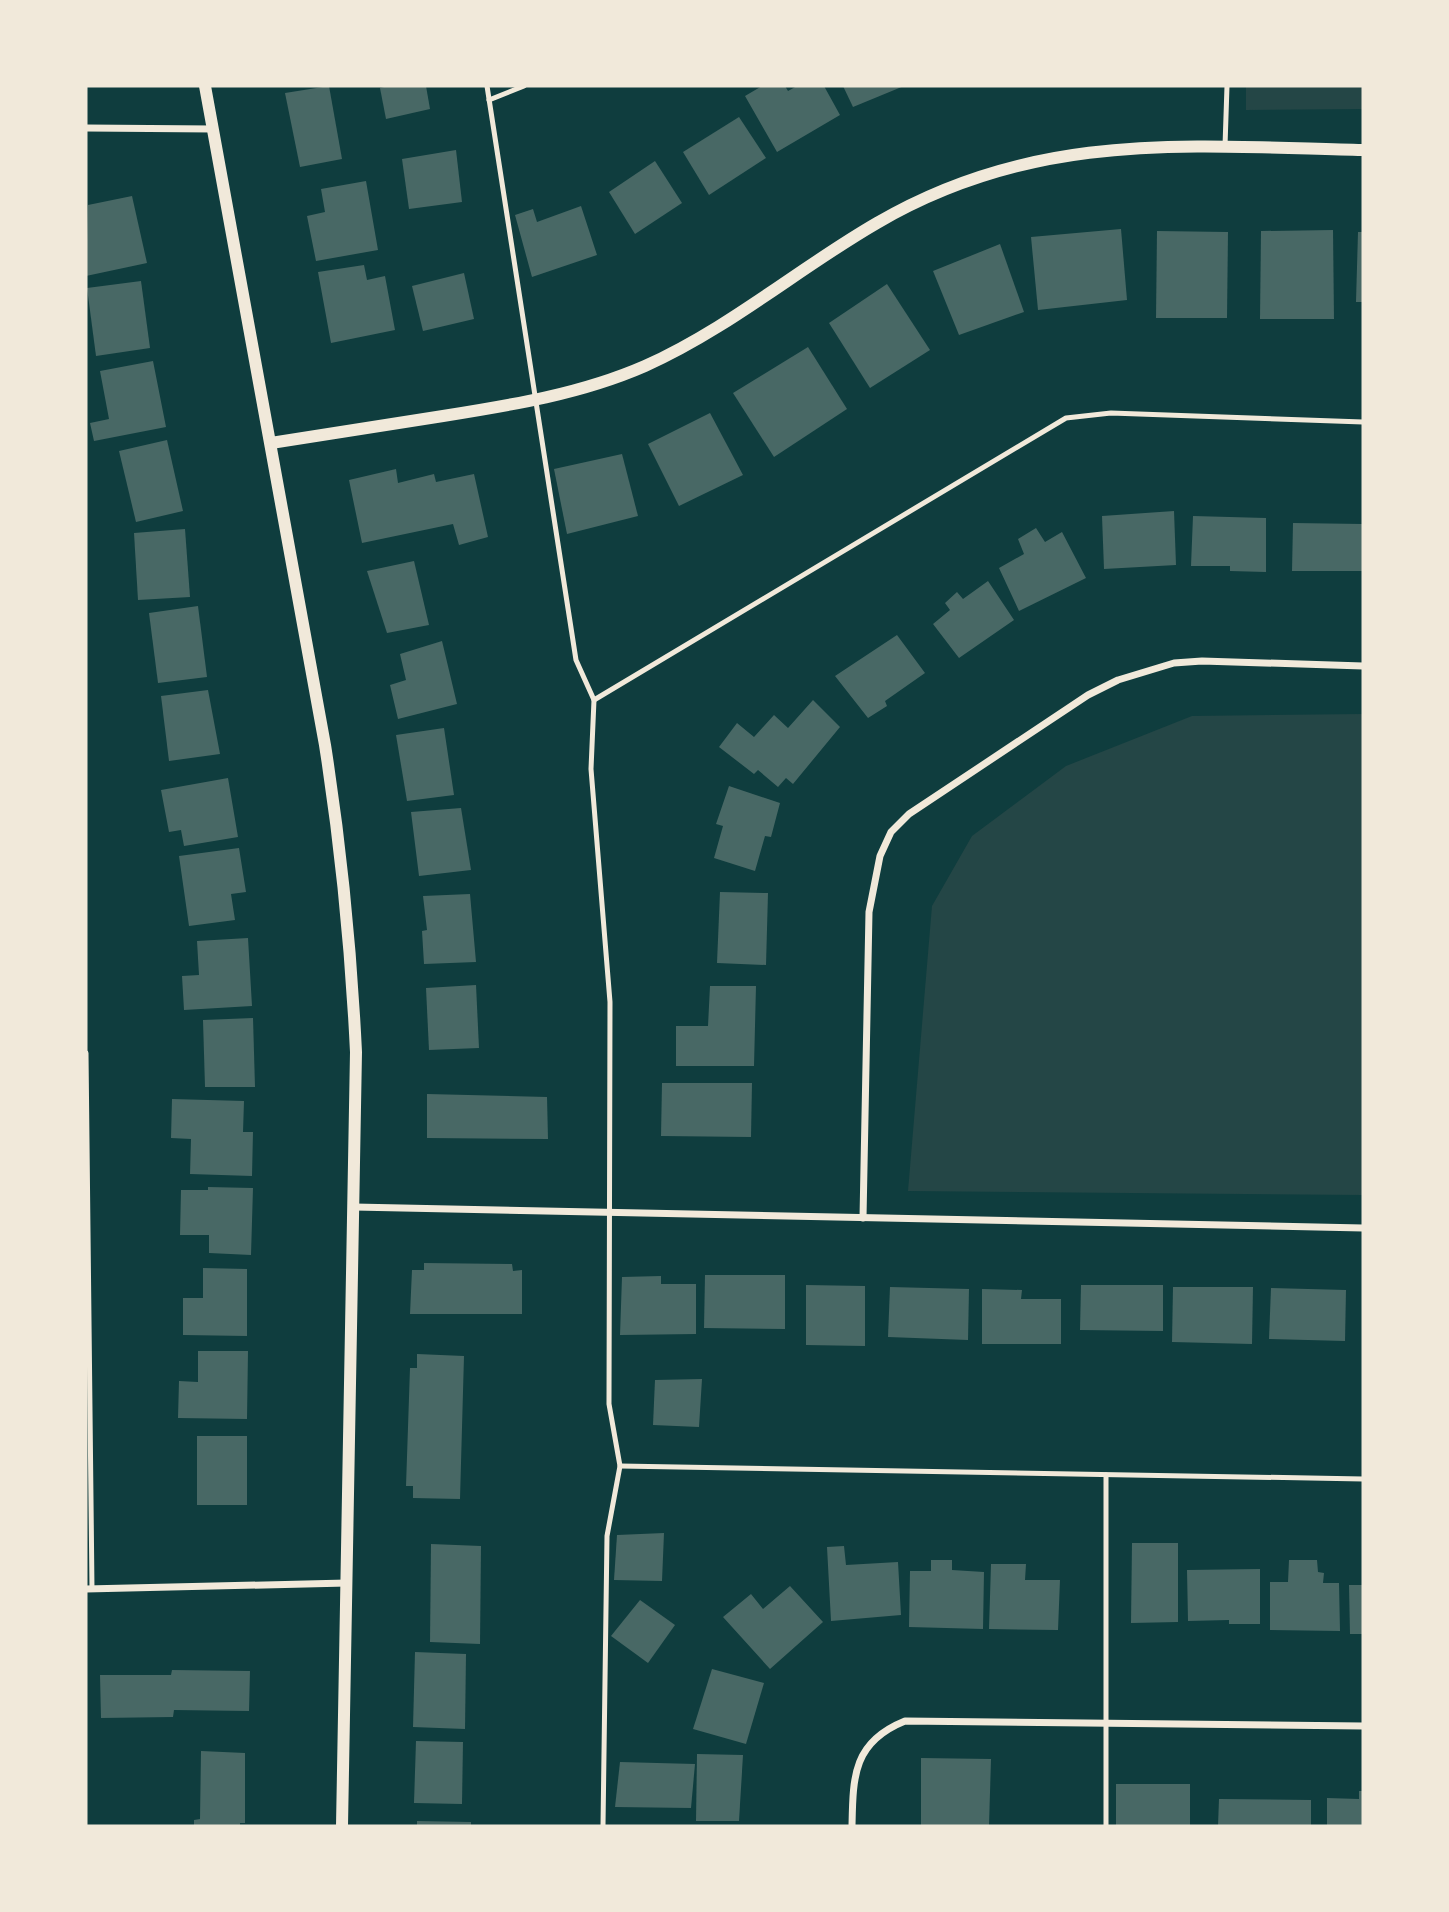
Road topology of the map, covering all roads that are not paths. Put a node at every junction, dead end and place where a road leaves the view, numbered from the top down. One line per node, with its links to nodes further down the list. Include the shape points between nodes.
1 (205, 86): 7 (street)
2 (487, 86): 5 (lane)
3 (524, 86): 5 (lane)
4 (1227, 86): 8 (lane)
5 (489, 100): 10 (lane)
6 (86, 128): 7 (street)
7 (213, 129): 12 (street)
8 (1225, 147): 9 (street); 10 (street, via 1083,151 978,176 878,222 694,341 645,366)
9 (1363, 150)
10 (534, 401): 12 (street); 14 (lane, via 576,660)
11 (1363, 422): 14 (lane, via 1111,413 1066,418)
12 (271, 443): 16 (street, via 325,745 346,902 356,1052)
13 (1363, 666): 18 (street, via 1202,661 1145,670 1088,695 921,804 891,832 873,880 869,912)
14 (594, 700): 17 (lane, via 591,769 610,1002)
15 (86, 1053): 24 (lane)
16 (354, 1207): 17 (street); 23 (street)
17 (612, 1212): 18 (street); 20 (lane, via 609,1404)
18 (863, 1218): 19 (street)
19 (1363, 1228)
20 (620, 1466): 21 (lane); 28 (lane, via 607,1536)
21 (1106, 1475): 22 (lane); 25 (lane)
22 (1363, 1479)
23 (346, 1583): 24 (street); 27 (street)
24 (89, 1589)
25 (1106, 1722): 26 (street); 29 (street, via 920,1720 887,1728 860,1759); 30 (lane)
26 (1363, 1726)
27 (342, 1826)
28 (603, 1826)
29 (852, 1826)
30 (1105, 1826)

